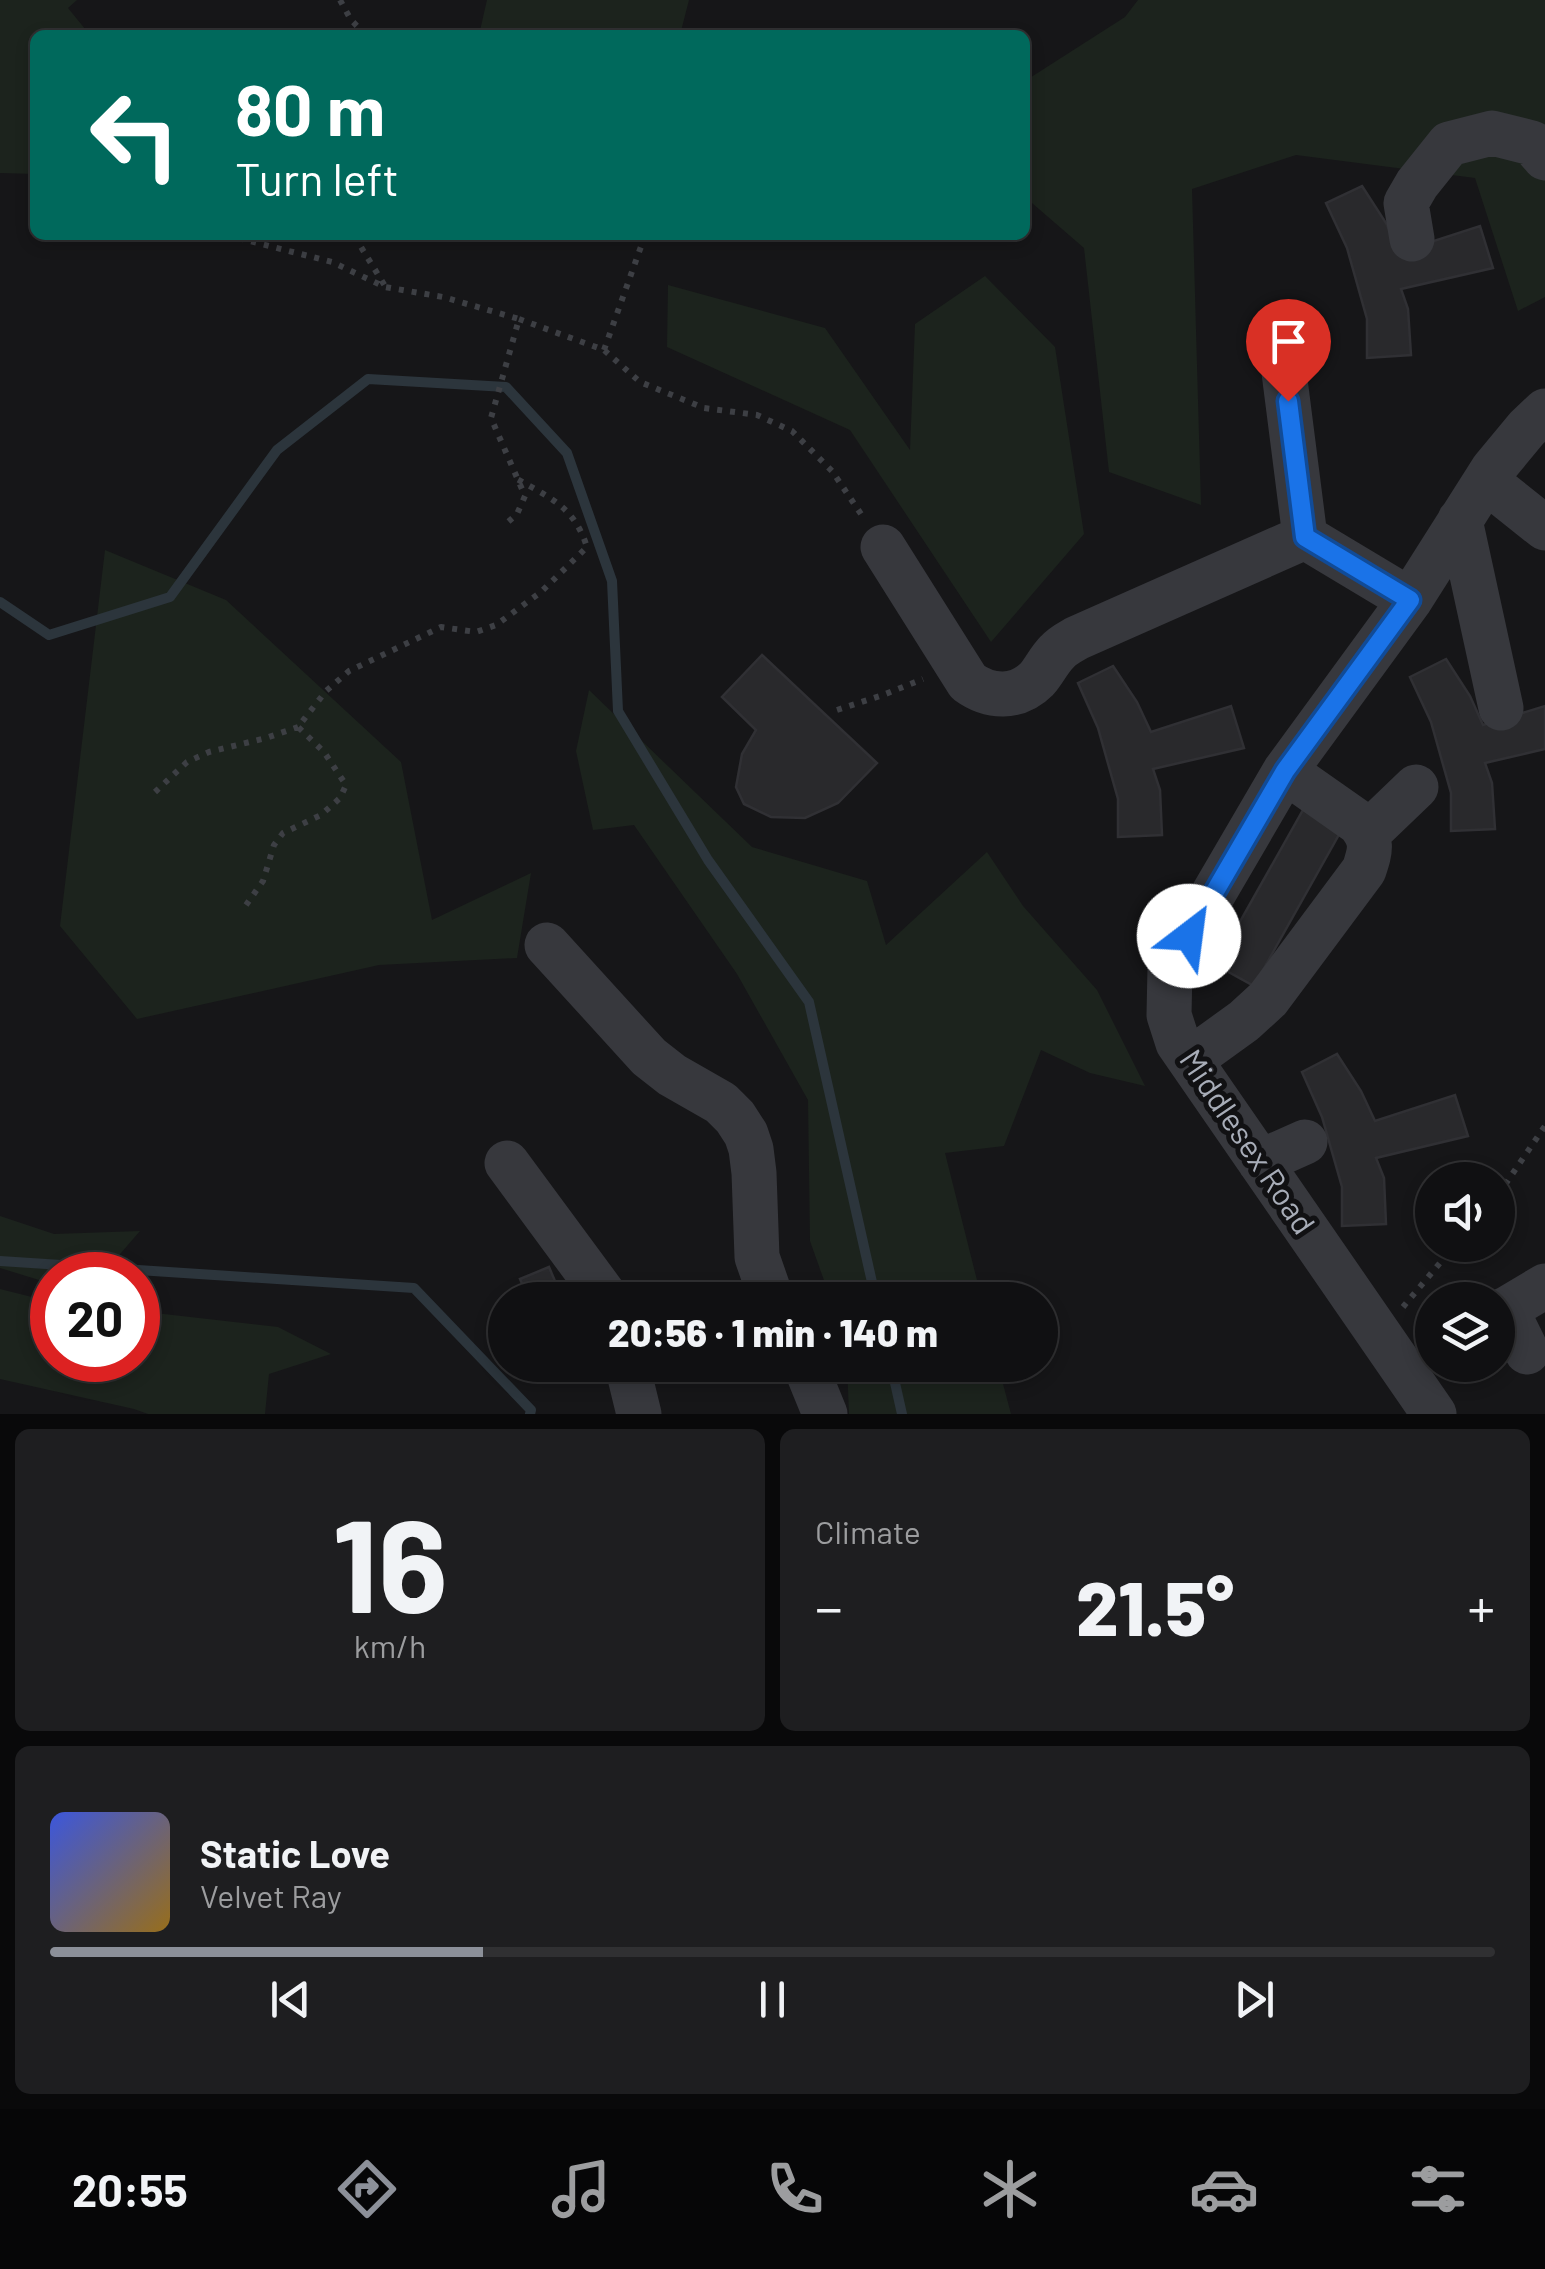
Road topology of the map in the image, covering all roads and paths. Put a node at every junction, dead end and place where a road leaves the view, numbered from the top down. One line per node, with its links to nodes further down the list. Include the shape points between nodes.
1 (340, 0): 2 (path)
2 (352, 20): 3 (path); 4 (path)
3 (351, 30)
4 (361, 30)
5 (1545, 158): 6 (lane, via 1532,143 1492,134 1449,144 1406,203)
6 (1412, 238)
7 (246, 240): 10 (path, via 332,262)
8 (363, 240): 10 (path, via 361,247)
9 (643, 241): 13 (path)
10 (385, 287): 11 (path)
11 (519, 319): 13 (path); 15 (path, via 491,418)
12 (1279, 333): 20 (lane)
13 (604, 350): 21 (path, via 640,382 704,408 756,415 792,431 832,471)
14 (1545, 411): 16 (lane, Middlesex Road)
15 (518, 479): 18 (path, via 526,496); 26 (path, via 564,506 588,547 496,625 476,632 440,627 349,671)
16 (1486, 481): 17 (lane, Middlesex Road); 19 (lane)
17 (1460, 520): 22 (lane, Middlesex Road); 24 (lane)
18 (508, 522)
19 (1545, 528)
20 (1305, 537): 22 (lane); 23 (lane, via 1077,638 1059,649 1051,689 1036,680 1002,695 978,689)
21 (883, 547): 23 (lane)
22 (1410, 600): 27 (lane, Middlesex Road)
23 (955, 661): 25 (path)
24 (1501, 708)
25 (837, 710)
26 (298, 727): 29 (path, via 209,752 187,762); 31 (path, via 346,785 321,815 283,833)
27 (1285, 771): 30 (lane); 33 (lane, Middlesex Road, via 1170,968 1168,1015)
28 (1416, 787): 30 (lane)
29 (155, 792)
30 (1367, 834): 33 (lane, via 1364,870 1268,999)
31 (246, 905)
32 (547, 945): 41 (lane, via 649,1057 721,1103 746,1134)
33 (1190, 1060): 36 (lane, Middlesex Road)
34 (1545, 1126): 38 (path)
35 (1305, 1142): 36 (lane)
36 (1260, 1162): 45 (lane, Middlesex Road)
37 (507, 1163): 40 (lane)
38 (1515, 1170)
39 (1447, 1262): 45 (path)
40 (595, 1282)
41 (766, 1282)
42 (1545, 1286): 43 (lane)
43 (1515, 1303)
44 (1515, 1332): 46 (lane)
45 (1405, 1351): 51 (lane, Middlesex Road)
46 (1527, 1352)
47 (631, 1382): 49 (lane)
48 (812, 1382): 50 (lane)
49 (639, 1414)
50 (825, 1414)
51 (1434, 1414)

